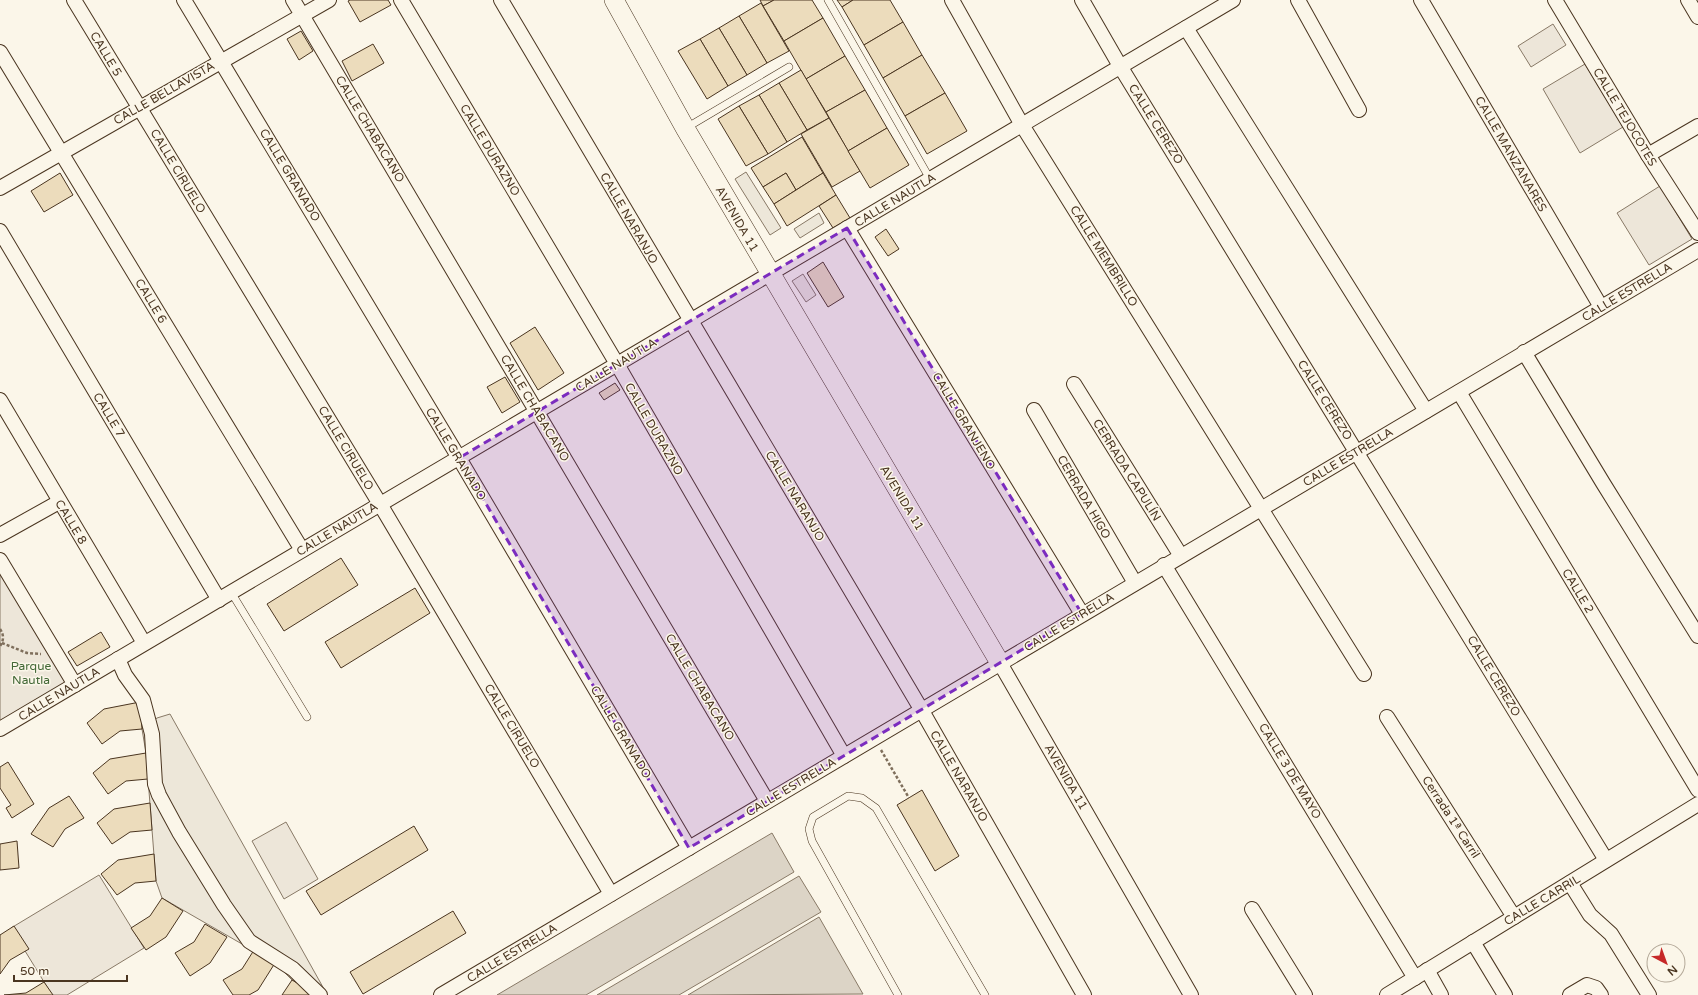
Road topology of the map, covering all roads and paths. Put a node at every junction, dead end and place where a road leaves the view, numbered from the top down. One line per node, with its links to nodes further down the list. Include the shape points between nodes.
1 (74, 0): 23 (street, CALLE 5)
2 (184, 0): 20 (street, CALLE GRANADO)
3 (293, 0): 16 (street, CALLE CHABACANO)
4 (329, 0): 16 (street, CALLE BELLAVISTA)
5 (401, 0): 40 (street, CALLE DURAZNO)
6 (501, 0): 38 (street, CALLE NARANJO)
7 (614, 0): 27 (street, AVENIDA 11)
8 (828, 0): 30 (lane)
9 (952, 0): 25 (street, CALLE MEMBRILLO)
10 (1082, 0): 21 (street, CALLE CEREZO)
11 (1298, 0): 24 (street)
12 (1421, 0): 37 (street, CALLE MANZANARES)
13 (1555, 0): 29 (street, CALLE TEJOCOTES)
14 (1688, 0): 17 (street)
15 (1225, 2): 18 (street, CALLE NAUTLA)
16 (303, 15): 20 (street, CALLE BELLAVISTA); 46 (street, CALLE CHABACANO)
17 (1698, 17)
18 (1186, 28): 21 (street, CALLE NAUTLA); 45 (street)
19 (0, 52): 28 (street, CALLE 6)
20 (222, 60): 23 (street, CALLE BELLAVISTA); 48 (street, CALLE GRANADO)
21 (1120, 66): 25 (street, CALLE NAUTLA); 47 (street, CALLE CEREZO)
22 (789, 67): 27 (lane)
23 (139, 108): 28 (street, CALLE BELLAVISTA); 50 (street, CALLE CIRUELO)
24 (1359, 110)
25 (1022, 125): 30 (street, CALLE NAUTLA); 51 (street, CALLE MEMBRILLO)
26 (1698, 126): 29 (street)
27 (685, 128): 36 (street, AVENIDA 11)
28 (61, 154): 31 (street, CALLE BELLAVISTA); 53 (street, CALLE 6)
29 (1648, 155): 34 (street, CALLE TEJOCOTES)
30 (930, 179): 32 (street, CALLE NAUTLA)
31 (0, 188)
32 (847, 228): 36 (street, CALLE NAUTLA); 60 (street, CALLE GRANJENO)
33 (0, 231): 59 (street, CALLE 7)
34 (1698, 233)
35 (1698, 250): 37 (street, CALLE ESTRELLA)
36 (769, 274): 38 (street, CALLE NAUTLA); 68 (street, AVENIDA 11)
37 (1600, 308): 39 (street, CALLE ESTRELLA)
38 (690, 321): 40 (street, CALLE NAUTLA); 71 (street, CALLE NARANJO)
39 (1524, 352): 42 (street, CALLE ESTRELLA); 62 (street)
40 (617, 364): 46 (street, CALLE NAUTLA); 76 (street, CALLE DURAZNO)
41 (1074, 384): 54 (street, CERRADA CAPULÍN)
42 (1459, 392): 45 (street, CALLE ESTRELLA); 77 (street, CALLE 2)
43 (0, 400): 49 (street, CALLE 8)
44 (1034, 410): 57 (street, CERRADA HIGO)
45 (1426, 411): 47 (street, CALLE ESTRELLA)
46 (537, 412): 48 (street, CALLE NAUTLA); 79 (street, CALLE CHABACANO)
47 (1357, 452): 51 (street, CALLE ESTRELLA); 82 (street, CALLE CEREZO)
48 (459, 458): 50 (street, CALLE NAUTLA); 81 (street, CALLE GRANADO)
49 (59, 502): 52 (street); 64 (street, CALLE 8)
50 (380, 504): 53 (street, CALLE NAUTLA); 84 (street, CALLE CIRUELO)
51 (1261, 508): 54 (street, CALLE ESTRELLA); 69 (street, CALLE MEMBRILLO)
52 (0, 535)
53 (302, 550): 58 (street, CALLE NAUTLA)
54 (1181, 556): 56 (street, CALLE ESTRELLA)
55 (0, 560): 66 (street)
56 (1164, 566): 57 (street, CALLE ESTRELLA); 88 (street, CALLE 3 DE MAYO)
57 (1135, 583): 60 (street, CALLE ESTRELLA)
58 (231, 592): 59 (street, CALLE NAUTLA); 72 (lane)
59 (219, 600): 64 (street, CALLE NAUTLA)
60 (1082, 614): 68 (street, CALLE ESTRELLA)
61 (0, 629): 63 (path, via 3,635)
62 (1698, 636)
63 (2, 643): 65 (path); 66 (path, via 27,653)
64 (144, 644): 67 (street, CALLE NAUTLA)
65 (0, 646)
66 (57, 656): 70 (street)
67 (118, 660): 70 (street, CALLE NAUTLA); 89 (street, via 125,675 143,700 152,734 155,784 179,832 249,941 293,969)
68 (1000, 663): 71 (street, CALLE ESTRELLA); 94 (street, AVENIDA 11)
69 (1364, 674)
70 (75, 685): 74 (street, CALLE NAUTLA)
71 (922, 710): 75 (street, CALLE ESTRELLA); 93 (street, CALLE NARANJO)
72 (307, 717)
73 (1387, 717): 86 (street, Cerrada 1ª Carril)
74 (0, 729)
75 (873, 738): 76 (street, CALLE ESTRELLA); 78 (path)
76 (844, 756): 79 (street, CALLE ESTRELLA)
77 (1698, 790)
78 (910, 798)
79 (767, 801): 81 (street, CALLE ESTRELLA)
80 (1698, 804): 82 (street, CALLE CARRIL)
81 (689, 848): 84 (street, CALLE ESTRELLA)
82 (1606, 860): 83 (street, CALLE CARRIL)
83 (1570, 883): 86 (street, CALLE CARRIL); 101 (street, via 1590,915 1612,934)
84 (611, 894): 90 (street, CALLE ESTRELLA)
85 (1252, 909): 95 (street)
86 (1514, 916): 87 (street, CALLE CARRIL)
87 (1472, 942): 88 (street, CALLE CARRIL); 98 (street)
88 (1421, 974): 96 (street, CALLE CARRIL); 97 (street, CALLE 3 DE MAYO)
89 (320, 995)
90 (441, 995)
91 (898, 995): 92 (lane, via 812,841 809,829 813,817 848,796 862,798 876,808)
92 (985, 995)
93 (1084, 995)
94 (1191, 995)
95 (1305, 995)
96 (1387, 995)
97 (1441, 995)
98 (1506, 995)
99 (1570, 995): 100 (street, via 1587,985 1596,988)
100 (1601, 995)
101 (1649, 995)

